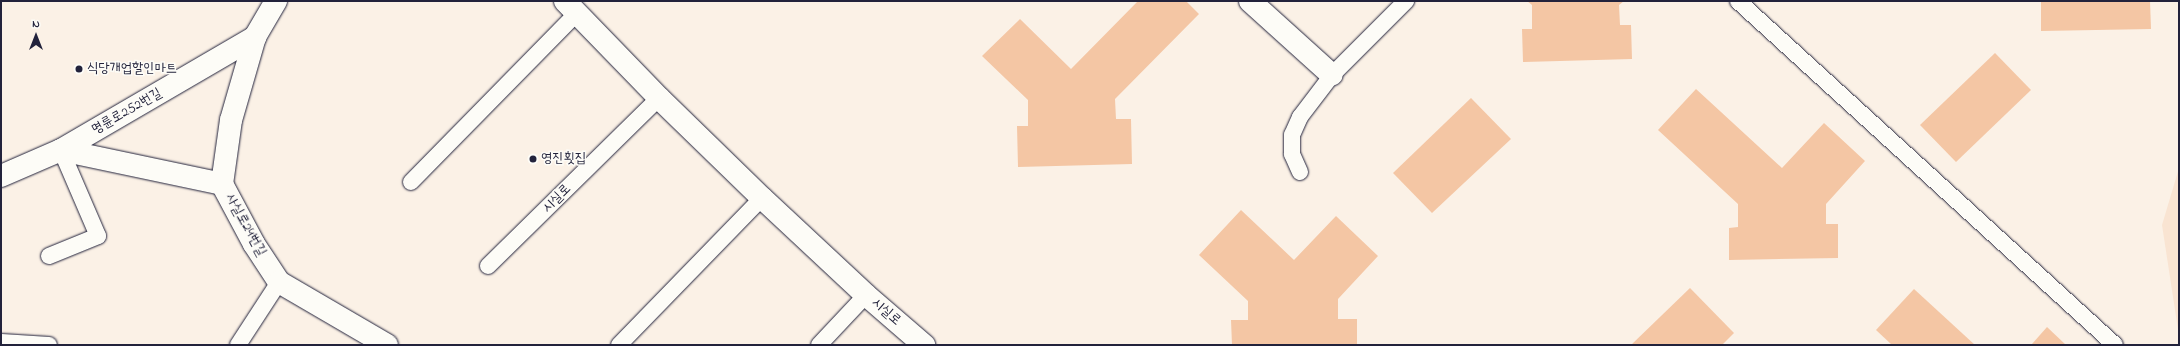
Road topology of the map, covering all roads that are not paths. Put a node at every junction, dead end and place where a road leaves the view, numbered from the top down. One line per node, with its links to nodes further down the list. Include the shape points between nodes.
1 (276, 1): 6 (street, 사실로24번길)
2 (1250, 1): 7 (street)
3 (1406, 1): 7 (lane)
4 (1738, 1): 26 (lane)
5 (571, 7): 8 (street, 시실로); 12 (lane, 시실로)
6 (255, 37): 9 (street, 명륜로252번길); 13 (street, 사실로24번길, via 231,120)
7 (1332, 76): 10 (lane, via 1300,117 1292,135 1292,154)
8 (659, 98): 14 (street, 시실로); 16 (lane, 시실로)
9 (61, 150): 11 (street, 명륜로252번길); 13 (street); 15 (lane, via 98,236)
10 (1300, 172)
11 (1, 176)
12 (411, 182)
13 (222, 184): 17 (street, 사실로24번길, via 254,244)
14 (762, 198): 18 (street, 시실로); 23 (lane)
15 (49, 256)
16 (488, 266)
17 (279, 282): 21 (lane); 22 (street, 사실로24번길)
18 (866, 295): 24 (lane, 시실로); 25 (street, 시실로)
19 (1, 342): 20 (lane)
20 (49, 345)
21 (238, 345)
22 (387, 345)
23 (619, 345)
24 (819, 345)
25 (924, 345)
26 (2115, 345)

